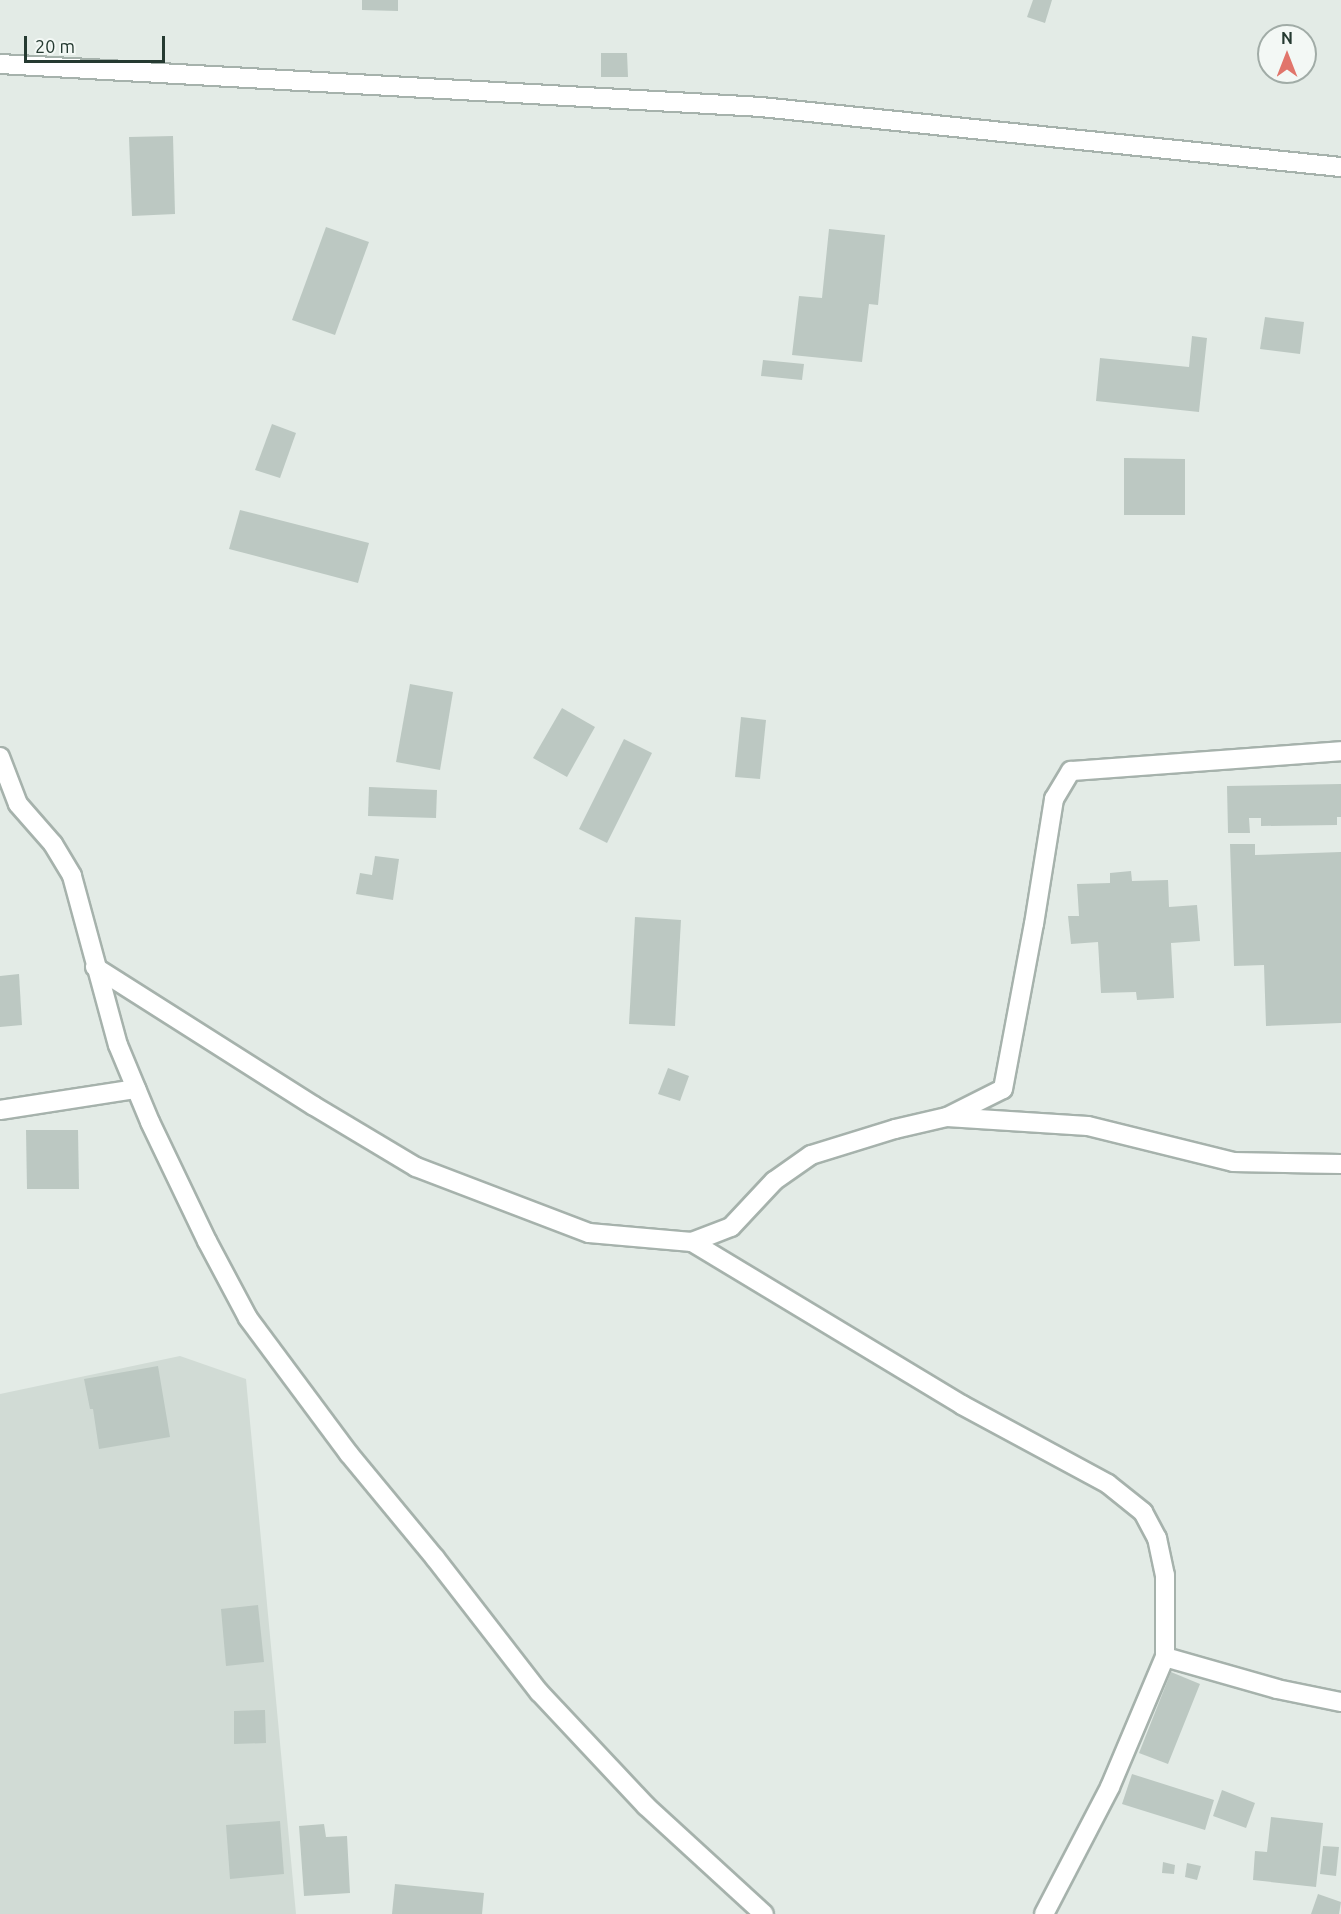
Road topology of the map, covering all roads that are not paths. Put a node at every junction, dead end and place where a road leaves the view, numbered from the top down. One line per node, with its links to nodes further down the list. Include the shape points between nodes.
1 (0, 64): 2 (street, via 761,107)
2 (1341, 167)
3 (1341, 751): 8 (street, via 1071,771 1054,799 1003,1089)
4 (0, 757): 5 (street, via 18,804 53,844 72,876)
5 (95, 967): 6 (street, via 118,1045); 10 (street, via 416,1167 589,1233)
6 (136, 1089): 7 (street); 13 (street, via 207,1241 248,1318 349,1454 539,1692 646,1806)
7 (0, 1110)
8 (947, 1117): 9 (street, via 1088,1126 1233,1162); 10 (street, via 811,1155 774,1181 731,1227)
9 (1341, 1164)
10 (692, 1242): 11 (street, via 962,1406 1108,1484 1143,1512 1157,1538 1165,1575)
11 (1166, 1657): 12 (street, via 1277,1689); 14 (street, via 1110,1787)
12 (1341, 1702)
13 (764, 1914)
14 (1044, 1914)

